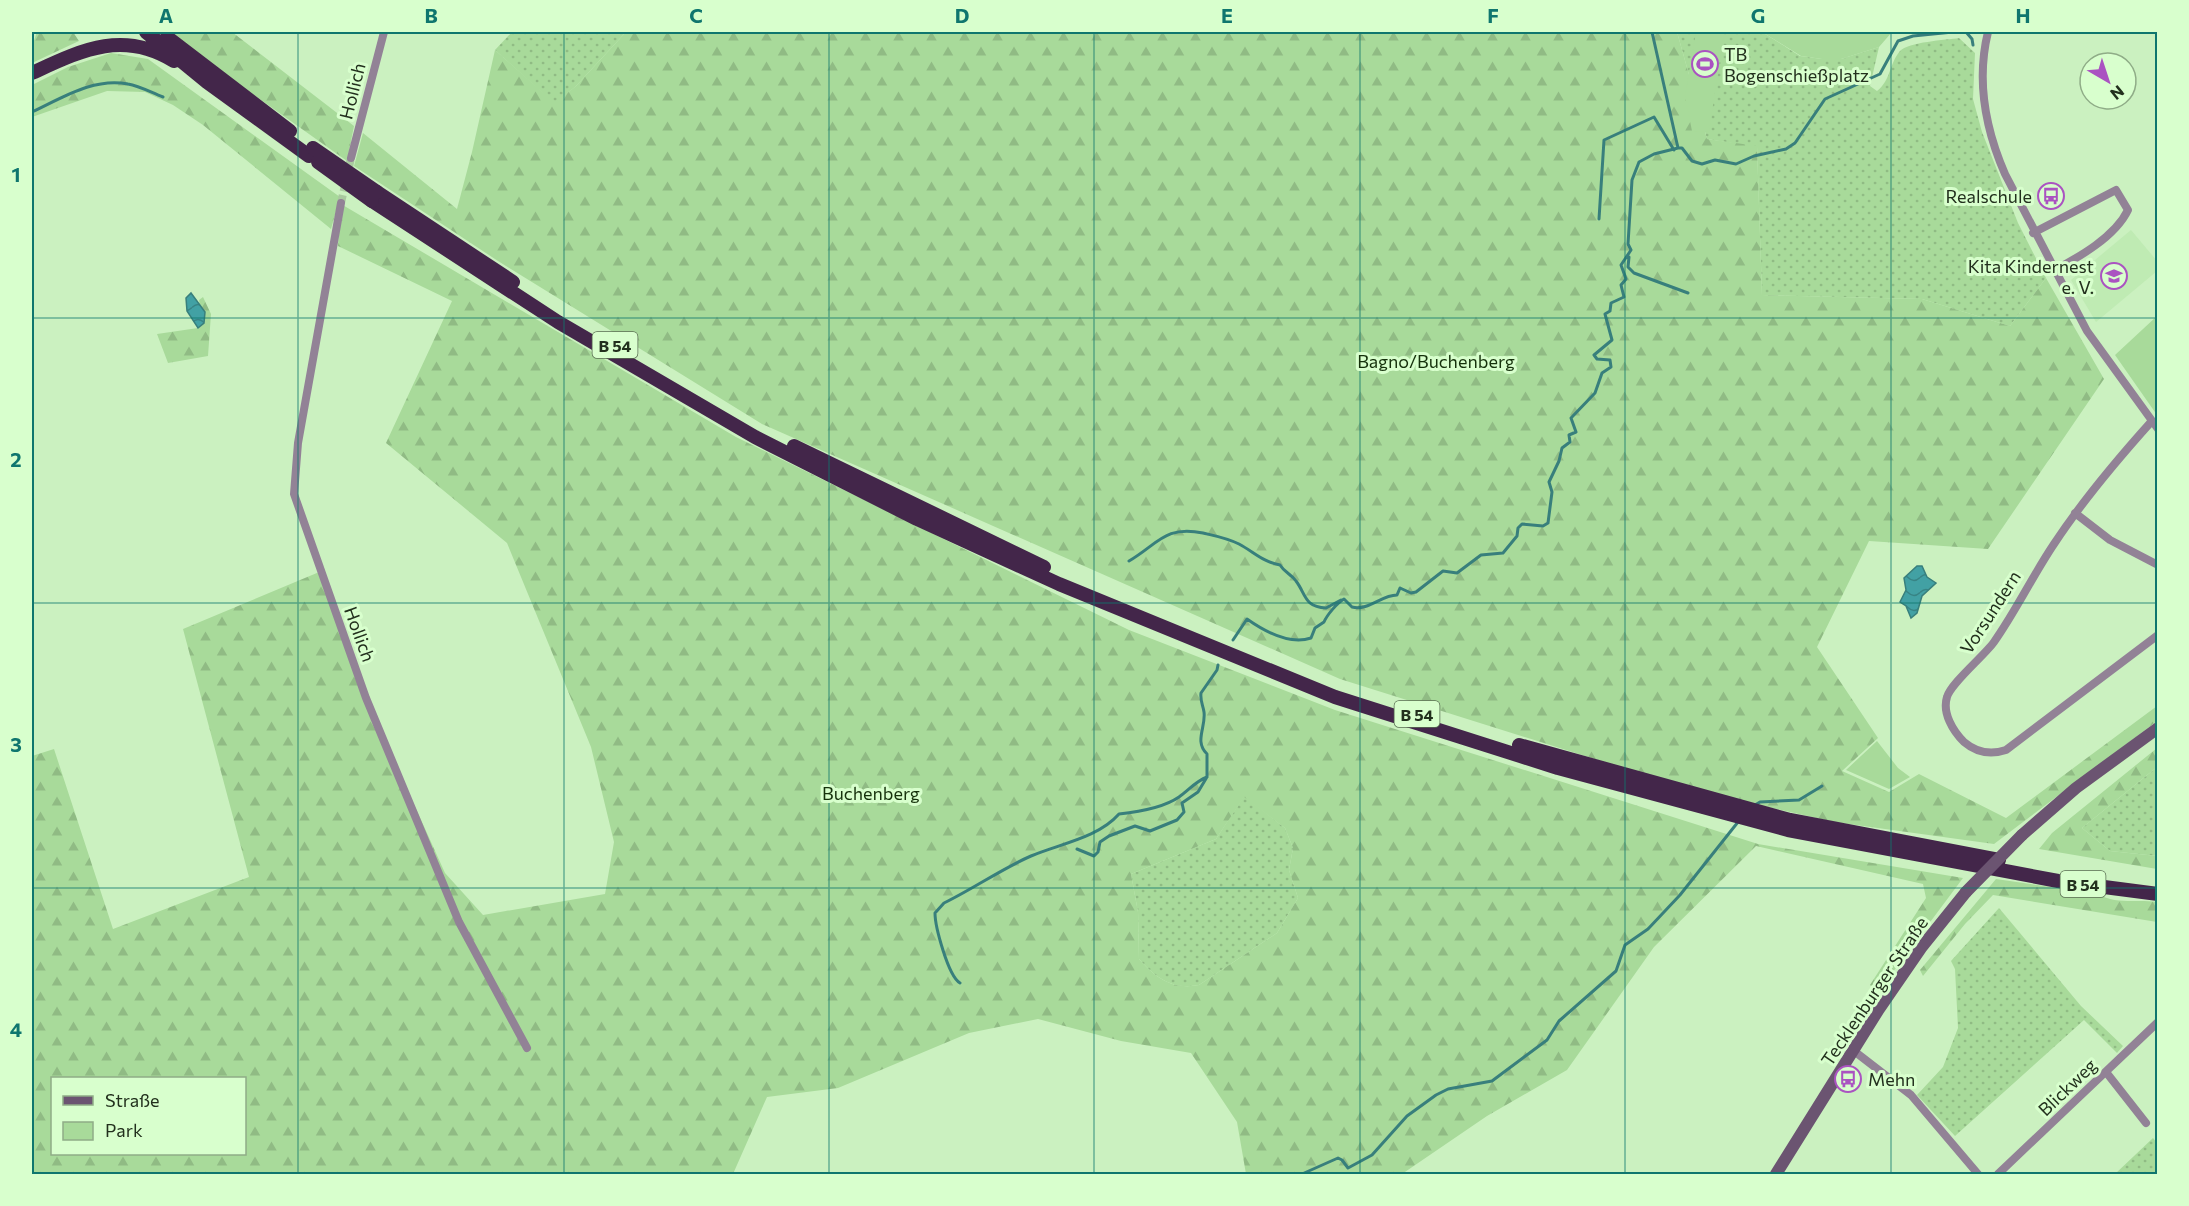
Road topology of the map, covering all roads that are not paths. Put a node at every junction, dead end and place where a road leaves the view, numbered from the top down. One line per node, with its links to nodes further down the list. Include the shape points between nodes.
1 (146, 32): 6 (highway, B 54)
2 (160, 32): 7 (highway, B 54)
3 (384, 32): 8 (street, Hollich)
4 (1988, 32): 11 (street, via 1982,69 1987,123 2004,174)
5 (32, 73): 6 (highway, via 81,51 116,44 168,58)
6 (207, 82): 7 (highway, B 54)
7 (311, 152): 9 (highway, B 54, bridge)
8 (351, 158)
9 (375, 197): 18 (highway, B 54, via 561,314 760,430 1063,576 1337,690 1560,758 1790,820 2060,872); 19 (highway, B 54, via 558,322 755,437 917,519 1059,584 1335,697 1558,768 1788,830 2058,881)
10 (341, 203): 21 (street, Hollich, via 298,443 294,494 366,698 459,922)
11 (2033, 233): 12 (street); 12 (street, via 2116,190 2128,210 2109,234)
12 (2053, 271): 13 (street, via 2087,331)
13 (2154, 425): 14 (street, Vorsundern, via 2091,490)
14 (2075, 513): 15 (street, via 2110,540); 16 (street, Vorsundern, via 1995,641 1946,698 1947,715 1958,736 1983,752 2007,750)
15 (2157, 565)
16 (2157, 635)
17 (2157, 729): 22 (main road, Tecklenburger Straße, bridge, via 2076,788 1966,892 1921,948)
18 (2157, 885)
19 (2157, 894)
20 (2157, 1022): 23 (street, Blickweg)
21 (527, 1048)
22 (1854, 1051): 25 (main road, Tecklenburger Straße); 26 (street, via 1911,1095)
23 (2106, 1072): 24 (street); 27 (street, Blickweg)
24 (2146, 1123)
25 (1776, 1174)
26 (1978, 1174)
27 (1998, 1174)

